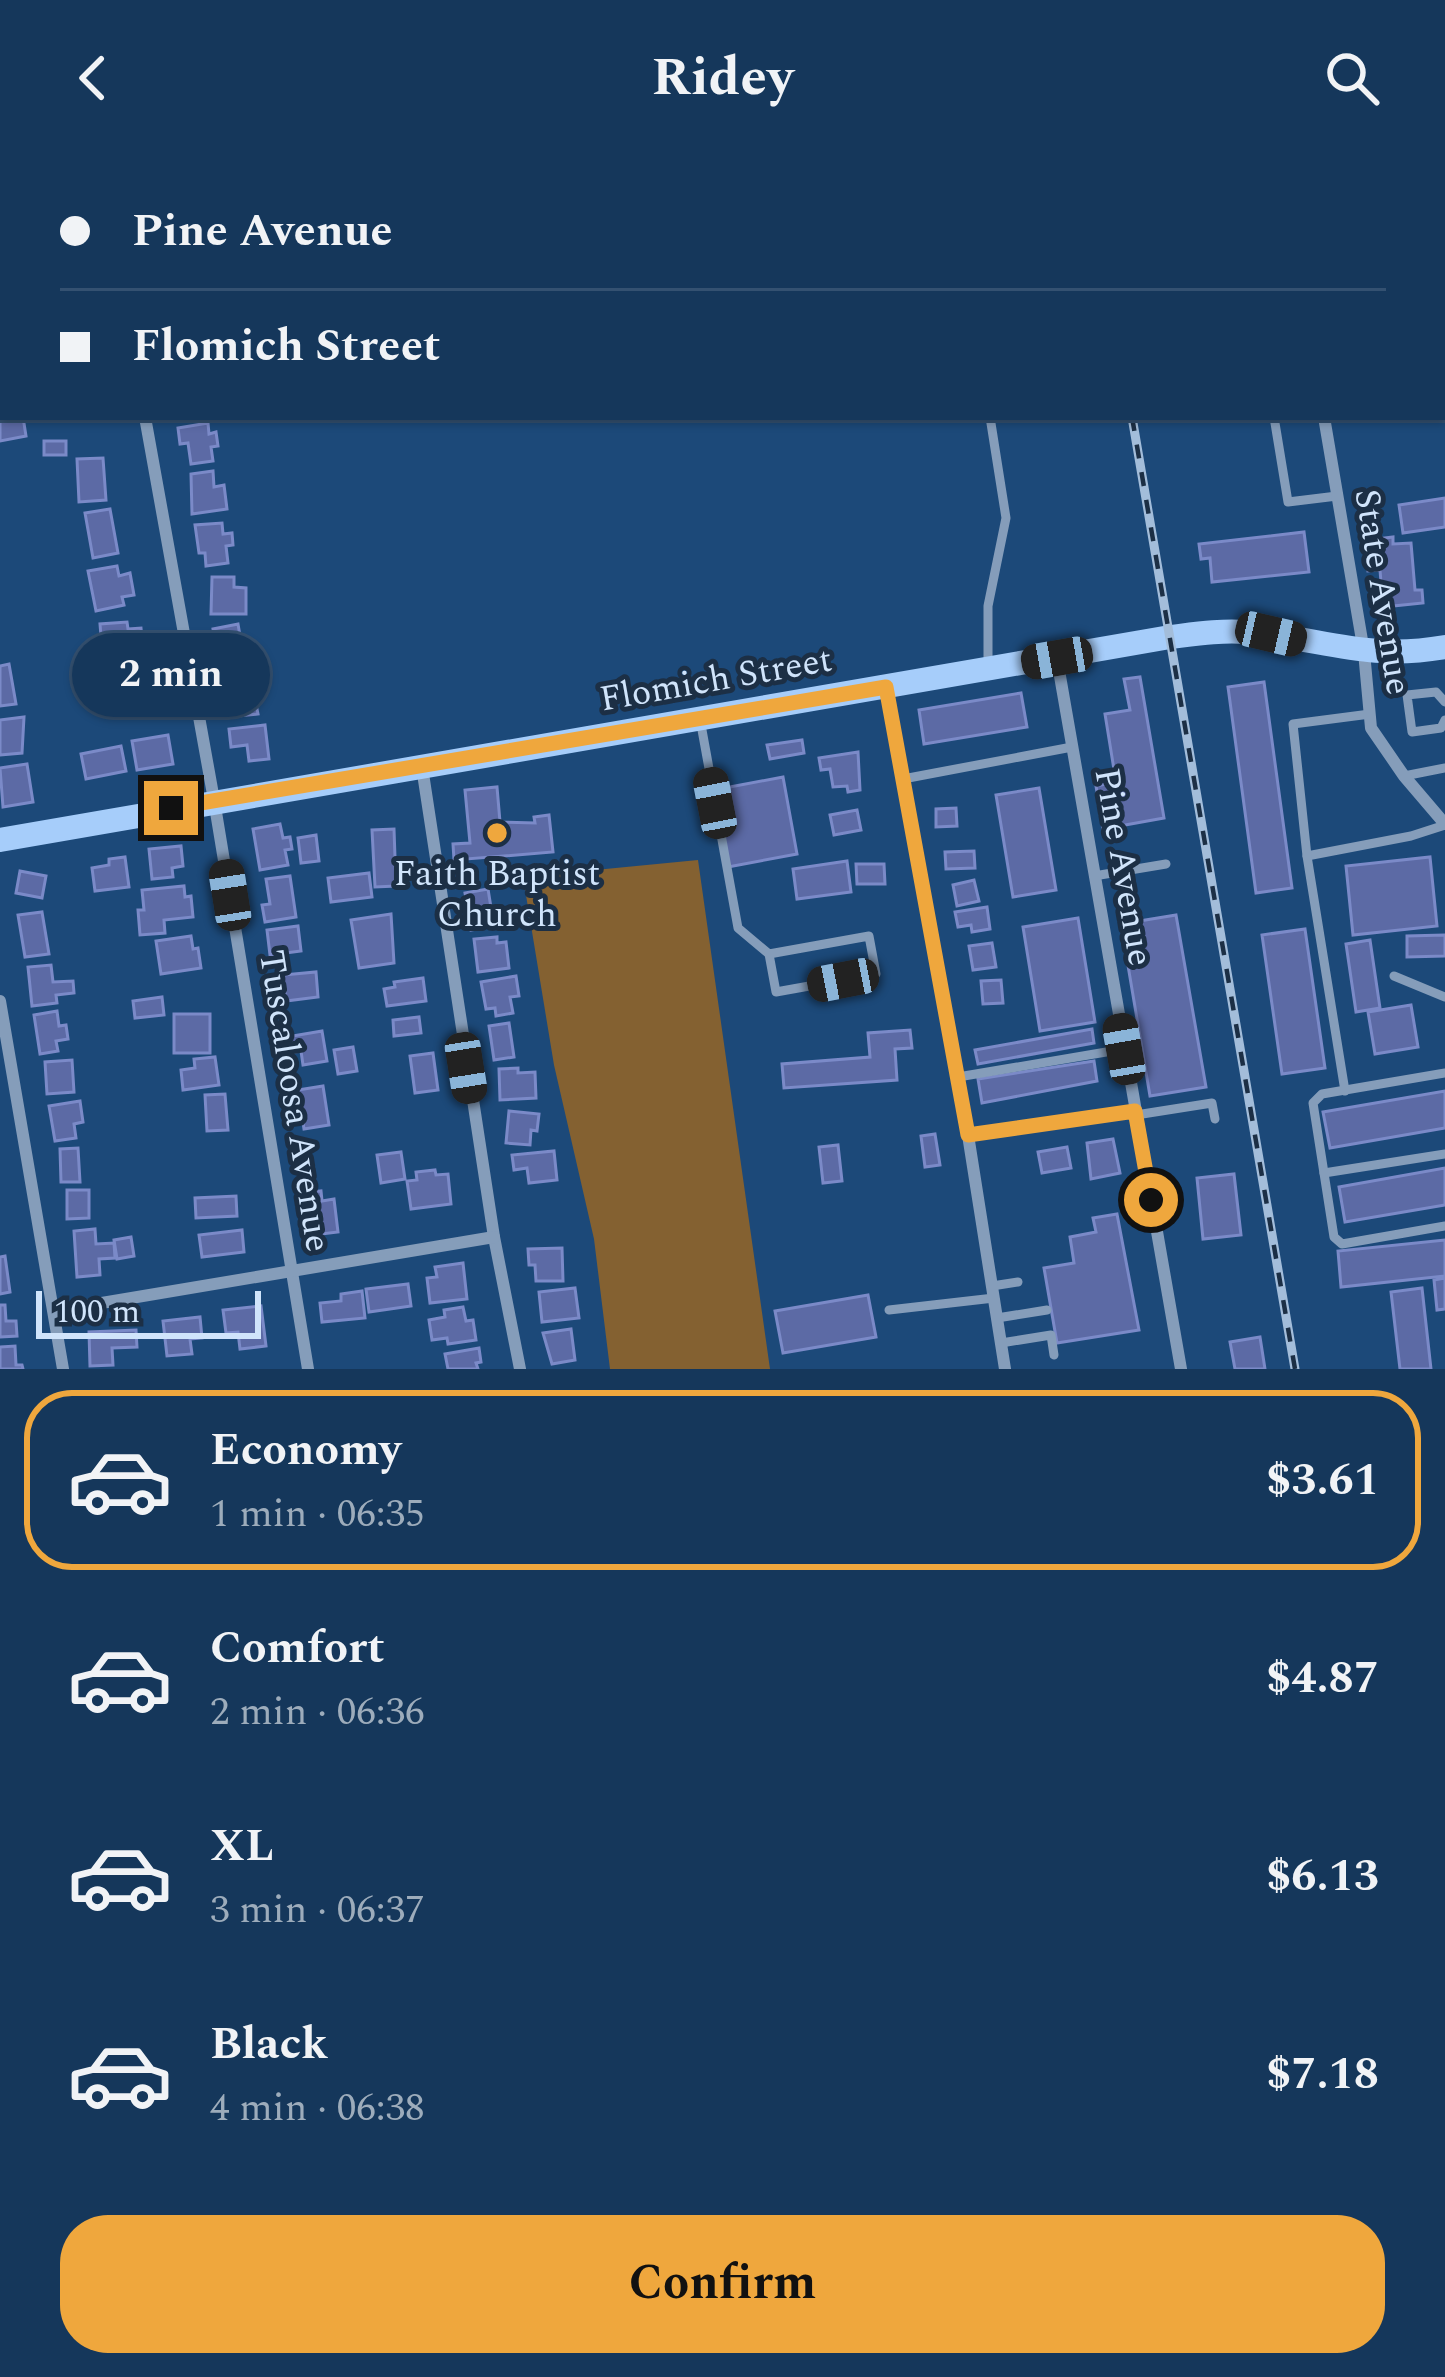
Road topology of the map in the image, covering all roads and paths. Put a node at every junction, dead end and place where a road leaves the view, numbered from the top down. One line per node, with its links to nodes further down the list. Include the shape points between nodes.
1 (146, 420): 20 (street, Tuscaloosa Avenue)
2 (990, 420): 9 (lane, via 1006,518 988,606)
3 (1274, 420): 5 (lane, via 1288,502)
4 (1326, 420): 5 (street, State Avenue)
5 (1337, 496): 7 (street, State Avenue)
6 (1445, 647): 7 (street, Flomich Street)
7 (1364, 652): 8 (street, Flomich Street, via 1242,631); 12 (street, State Avenue)
8 (1057, 658): 9 (street, Flomich Street); 15 (street, Pine Avenue)
9 (988, 670): 10 (street, Flomich Street)
10 (886, 687): 13 (street, Flomich Street); 19 (street)
11 (1445, 702): 14 (lane, via 1436,692 1407,695 1412,732 1441,728)
12 (1370, 715): 18 (street, State Avenue); 23 (lane, via 1293,724)
13 (700, 719): 16 (street, Flomich Street); 26 (lane, via 738,928)
14 (1445, 720)
15 (1072, 747): 19 (lane); 25 (street, Pine Avenue)
16 (422, 767): 20 (street, Flomich Street); 40 (street)
17 (1445, 768): 18 (lane)
18 (1404, 776): 21 (street, State Avenue)
19 (903, 779): 32 (street)
20 (214, 800): 22 (street, Flomich Street); 41 (street, Tuscaloosa Avenue)
21 (1445, 824): 23 (lane)
22 (0, 840)
23 (1307, 856): 33 (lane)
24 (1166, 864): 25 (lane)
25 (1094, 876): 30 (street, Pine Avenue)
26 (769, 954): 26 (lane, via 869,936 876,974 776,992)
27 (1394, 976): 28 (lane)
28 (1445, 997)
29 (0, 1001): 45 (street)
30 (1124, 1049): 32 (lane); 34 (street, Pine Avenue)
31 (1445, 1073): 33 (lane)
32 (958, 1077): 36 (street)
33 (1345, 1090): 38 (lane, via 1313,1103)
34 (1135, 1113): 35 (lane, via 1212,1103); 36 (street); 56 (street, Pine Avenue)
35 (1215, 1119)
36 (968, 1135): 43 (street)
37 (1445, 1154): 38 (lane)
38 (1324, 1173): 39 (lane, via 1334,1237 1342,1244)
39 (1445, 1226)
40 (494, 1237): 41 (street); 54 (street)
41 (292, 1273): 45 (street); 53 (street, Tuscaloosa Avenue)
42 (1018, 1282): 43 (lane)
43 (993, 1292): 46 (lane); 49 (street)
44 (1019, 1299): 48 (lane)
45 (54, 1310): 52 (street)
46 (889, 1310)
47 (1047, 1310): 48 (lane)
48 (1021, 1315): 49 (lane)
49 (997, 1318): 50 (street)
50 (1001, 1343): 51 (lane, via 1051,1335); 55 (street)
51 (1054, 1355)
52 (63, 1369)
53 (308, 1369)
54 (520, 1369)
55 (1005, 1369)
56 (1181, 1369)

